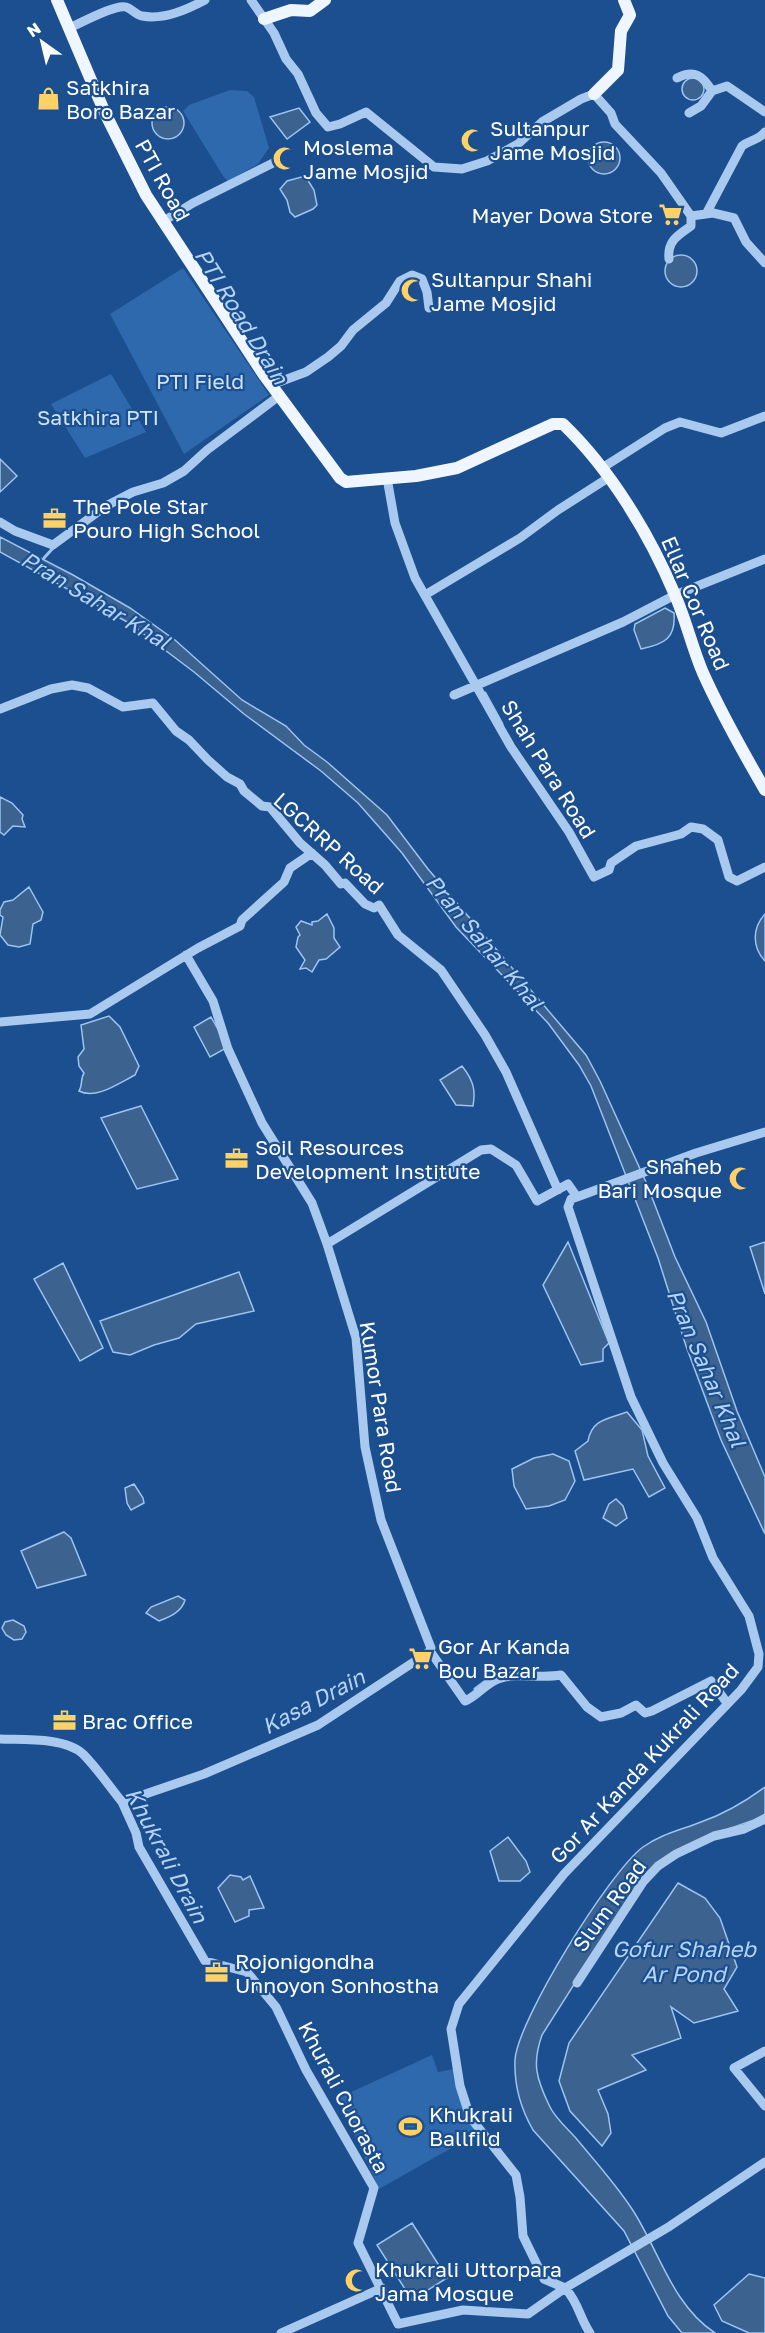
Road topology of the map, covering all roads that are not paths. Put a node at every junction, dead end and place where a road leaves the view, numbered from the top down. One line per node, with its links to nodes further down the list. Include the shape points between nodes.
1 (57, 0): 7 (main road, PTI Road)
2 (205, 0): 7 (street, via 187,10 159,16 141,16 126,7 115,9)
3 (251, 0): 6 (street)
4 (325, 0): 6 (main road, via 306,12 291,10)
5 (624, 0): 10 (main road, via 630,15 621,31 618,70)
6 (264, 19): 10 (street, via 298,74 316,113 328,127 366,112 434,167 462,169 488,161 518,144 542,122)
7 (69, 28): 18 (main road, PTI Road, via 105,113)
8 (677, 78): 9 (street, via 697,74)
9 (712, 91): 11 (street, via 727,86); 12 (street, via 701,106)
10 (594, 94): 16 (street, via 611,113 615,124 661,173)
11 (765, 112)
12 (689, 113)
13 (765, 132): 15 (street, via 742,146)
14 (274, 162): 18 (street)
15 (706, 214): 16 (street); 21 (street, via 734,218 746,242)
16 (691, 216): 20 (street, via 691,226 673,237)
17 (736, 217): 19 (street)
18 (162, 222): 23 (main road, PTI Road)
19 (765, 258)
20 (669, 259)
21 (765, 263)
22 (429, 308): 23 (street, via 422,279 406,277 386,303 328,357 306,372)
23 (271, 385): 24 (main road, PTI Road)
24 (279, 396): 28 (main road, PTI Road, via 340,478 346,482); 29 (street, via 184,471 106,506 53,545)
25 (765, 416): 26 (street, via 721,433 680,422 665,428)
26 (605, 473): 27 (main road, Ellar Cor Road, via 563,423 457,468); 31 (street, via 520,538); 32 (main road, Ellar Cor Road, via 643,531)
27 (416, 476): 28 (main road, PTI Road)
28 (387, 478): 31 (street, Shah Para Road, via 395,523)
29 (0, 522)
30 (765, 559): 32 (street)
31 (425, 595): 33 (street, Shah Para Road)
32 (675, 595): 33 (street, via 623,622); 36 (main road, Ellar Cor Road, via 703,672)
33 (477, 685): 34 (street); 38 (street, Shah Para Road, via 511,747 569,832 594,877 609,870 611,863 636,846 681,834 691,827 703,829 718,840 729,877 737,881)
34 (454, 695)
35 (0, 709): 37 (street, LGCRRP Road, via 72,685 88,688 123,707 153,703 176,731 227,777 262,806 270,807)
36 (765, 790)
37 (312, 853): 39 (street, via 291,868 284,882 240,926); 42 (street, LGCRRP Road, via 365,904 374,908 379,905 398,935 441,970 506,1072)
38 (765, 867)
39 (186, 955): 40 (street, via 90,1014); 44 (street, Kumor Para Road, via 213,1001 228,1049 262,1122 312,1203)
40 (0, 1022)
41 (765, 1132): 43 (street)
42 (558, 1190): 43 (street, via 568,1184); 44 (street, via 537,1202 516,1165 491,1149 481,1150)
43 (577, 1197): 46 (street, Gor Ar Kanda Kukrali Road, via 571,1199 568,1207 631,1397 663,1463 697,1518 713,1558 753,1627 758,1667)
44 (327, 1244): 45 (street, Kumor Para Road, via 356,1338 364,1447 381,1520 428,1635)
45 (430, 1651): 46 (street, via 465,1701 498,1679 561,1675 587,1707 601,1717 636,1705 645,1713 652,1711 711,1681); 48 (street, via 318,1725 204,1774)
46 (727, 1703): 55 (street, Gor Ar Kanda Kukrali Road, via 564,1874 459,2004 451,2029 460,2086 470,2117 516,2175 523,2236 544,2279)
47 (0, 1739): 48 (street, via 67,1744 82,1753)
48 (122, 1802): 54 (street, Khurali Cuorasta, via 139,1847 205,1961 247,1972 276,2007 306,2070 374,2188 358,2243)
49 (765, 1819): 50 (street, Slum Road, via 714,1836 658,1866 643,1882)
50 (577, 1983)
51 (765, 2051): 52 (street, via 734,2068)
52 (765, 2106)
53 (765, 2162): 55 (street, via 670,2226)
54 (382, 2288): 55 (street, Khurali Cuorasta, via 398,2324 463,2310 528,2314); 56 (street)
55 (565, 2288): 57 (street, via 575,2299)
56 (281, 2333)
57 (590, 2333)

